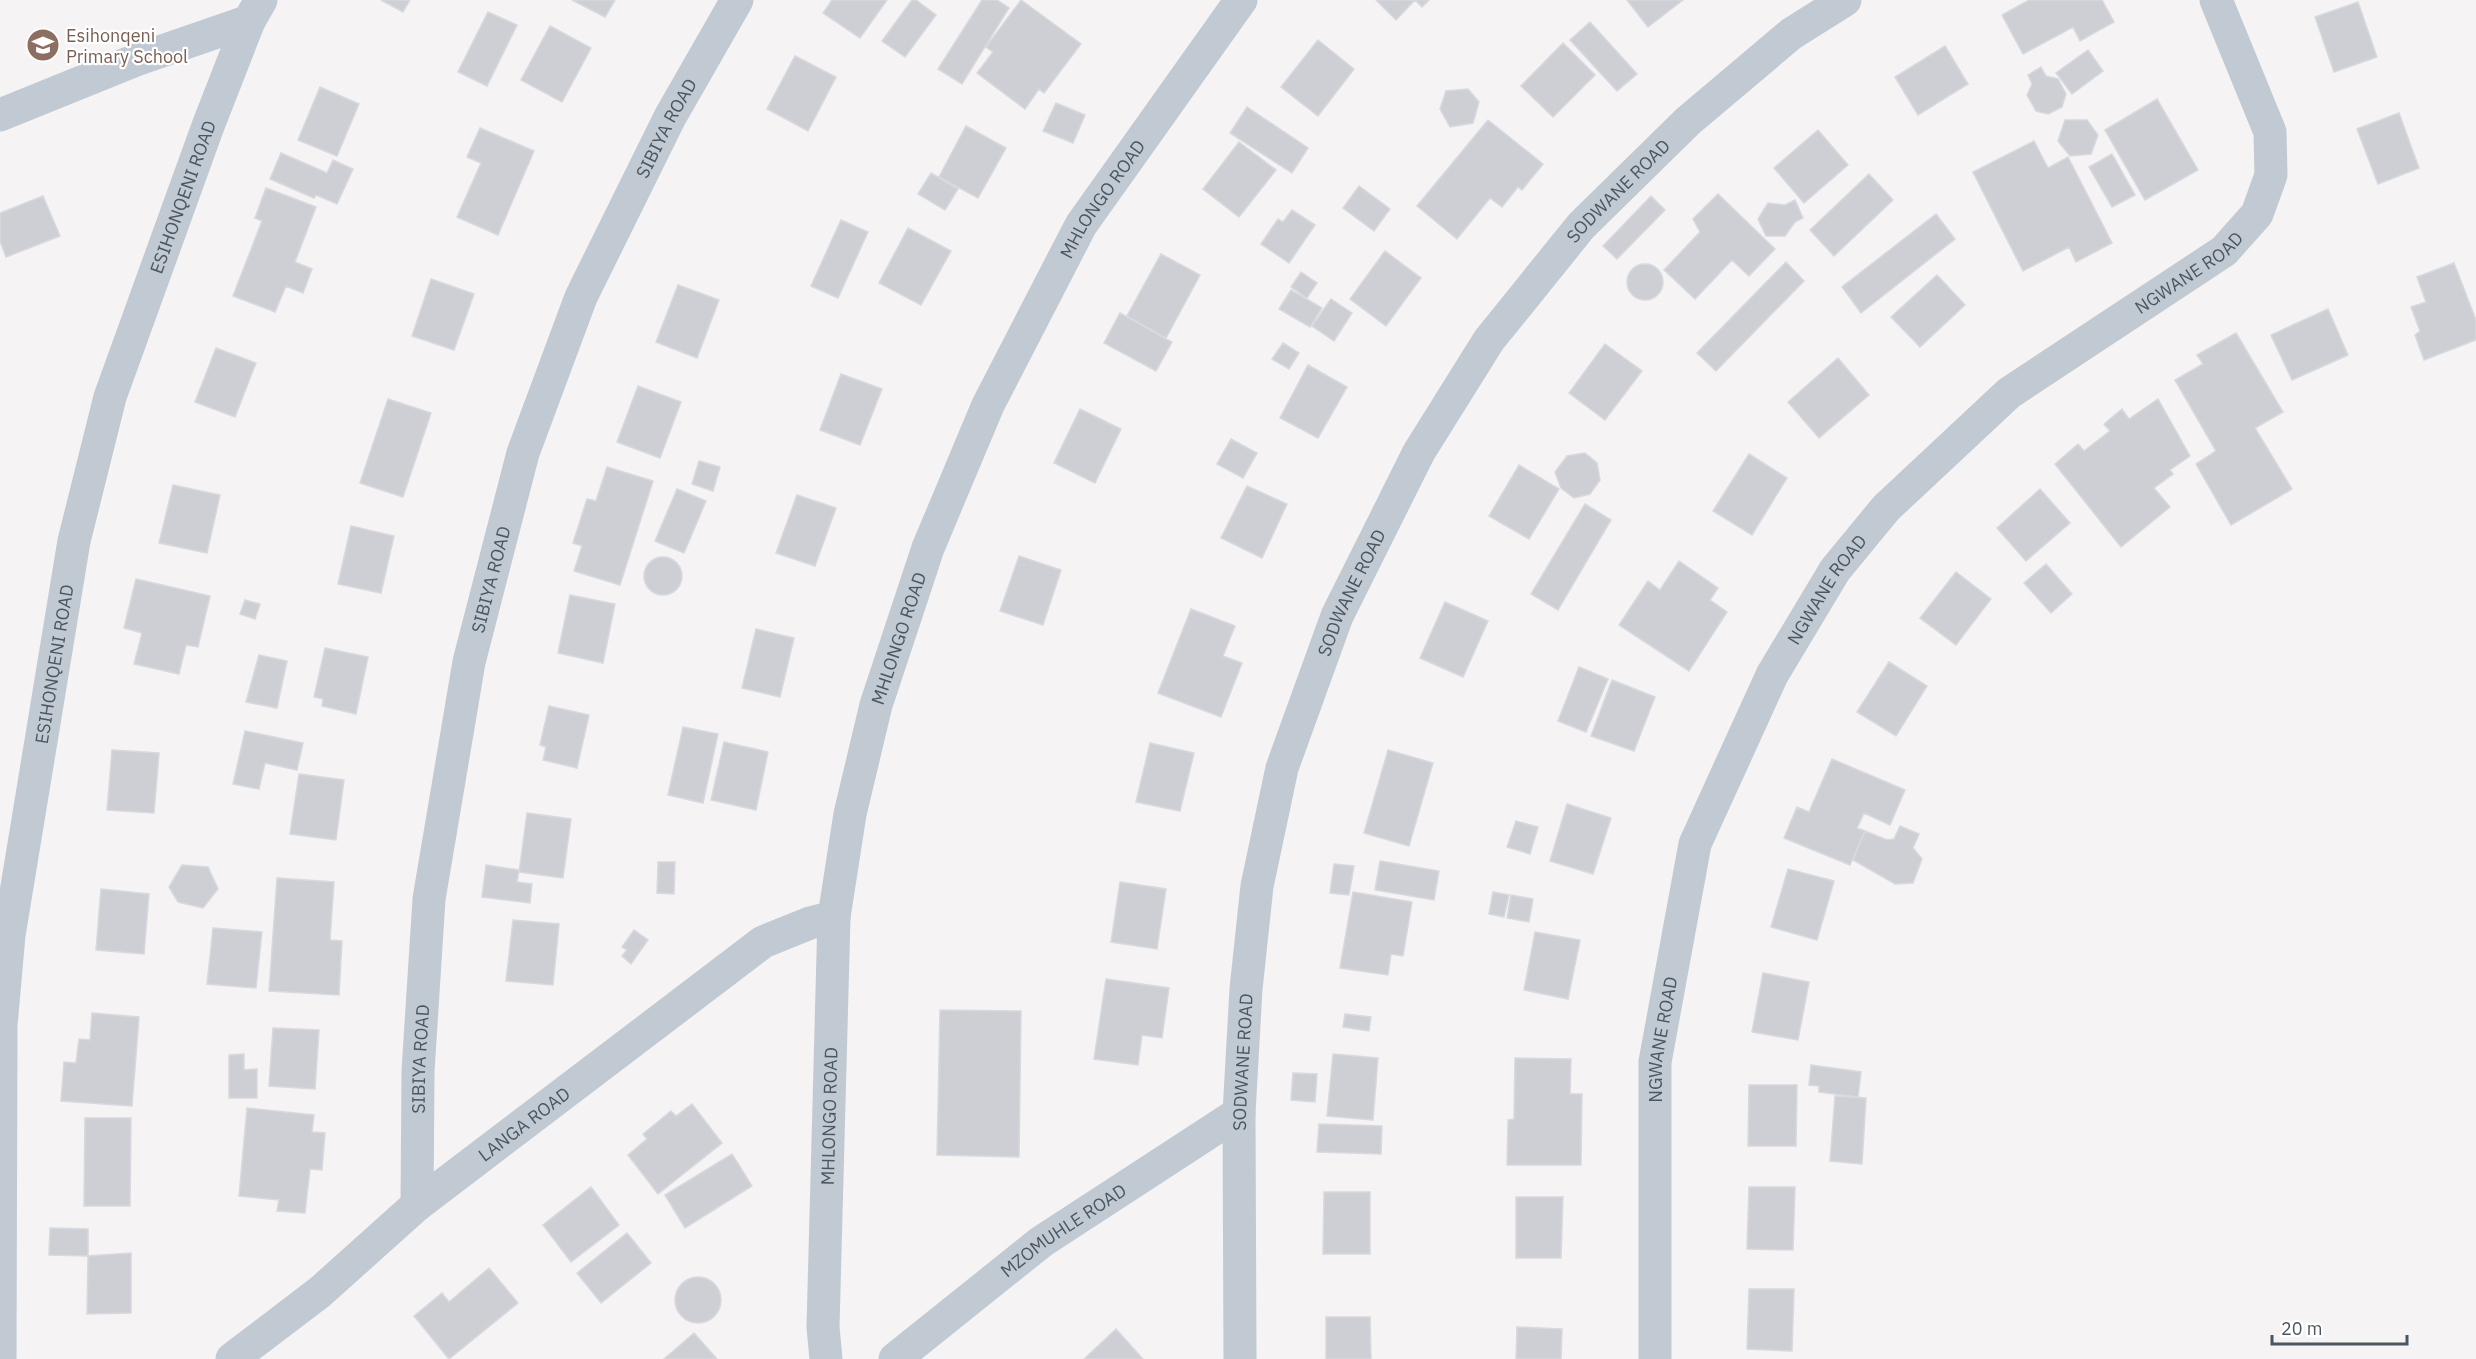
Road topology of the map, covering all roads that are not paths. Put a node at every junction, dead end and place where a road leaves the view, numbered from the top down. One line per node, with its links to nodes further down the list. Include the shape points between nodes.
1 (737, 0): 9 (street, SIBIYA ROAD, via 670,117 581,297 523,453 469,662 429,899 418,1071)
2 (1241, 0): 7 (street, MHLONGO ROAD, via 1081,225 987,405 928,548 876,705 849,814)
3 (1845, 0): 8 (street, SODWANE ROAD, via 1791,34 1688,121 1581,226 1489,340 1419,452 1337,616 1282,768 1257,886)
4 (2216, 0): 15 (street, NGWANE ROAD, via 2270,132 2271,176 2257,214 2224,251 2009,393 1886,508 1835,570 1772,675 1695,844 1654,1062)
5 (255, 10): 6 (street); 10 (street, ESIHONQENI ROAD, via 208,126 110,397 74,541 9,935 1,1025)
6 (0, 116)
7 (834, 917): 9 (street, LANGA ROAD, via 763,942); 12 (street, MHLONGO ROAD, via 823,1327)
8 (1239, 1113): 13 (street, MZOMUHLE ROAD, via 1041,1242); 14 (street, SODWANE ROAD)
9 (417, 1205): 11 (street, LANGA ROAD, via 320,1292)
10 (0, 1359)
11 (232, 1359)
12 (826, 1359)
13 (895, 1359)
14 (1240, 1359)
15 (1655, 1359)

